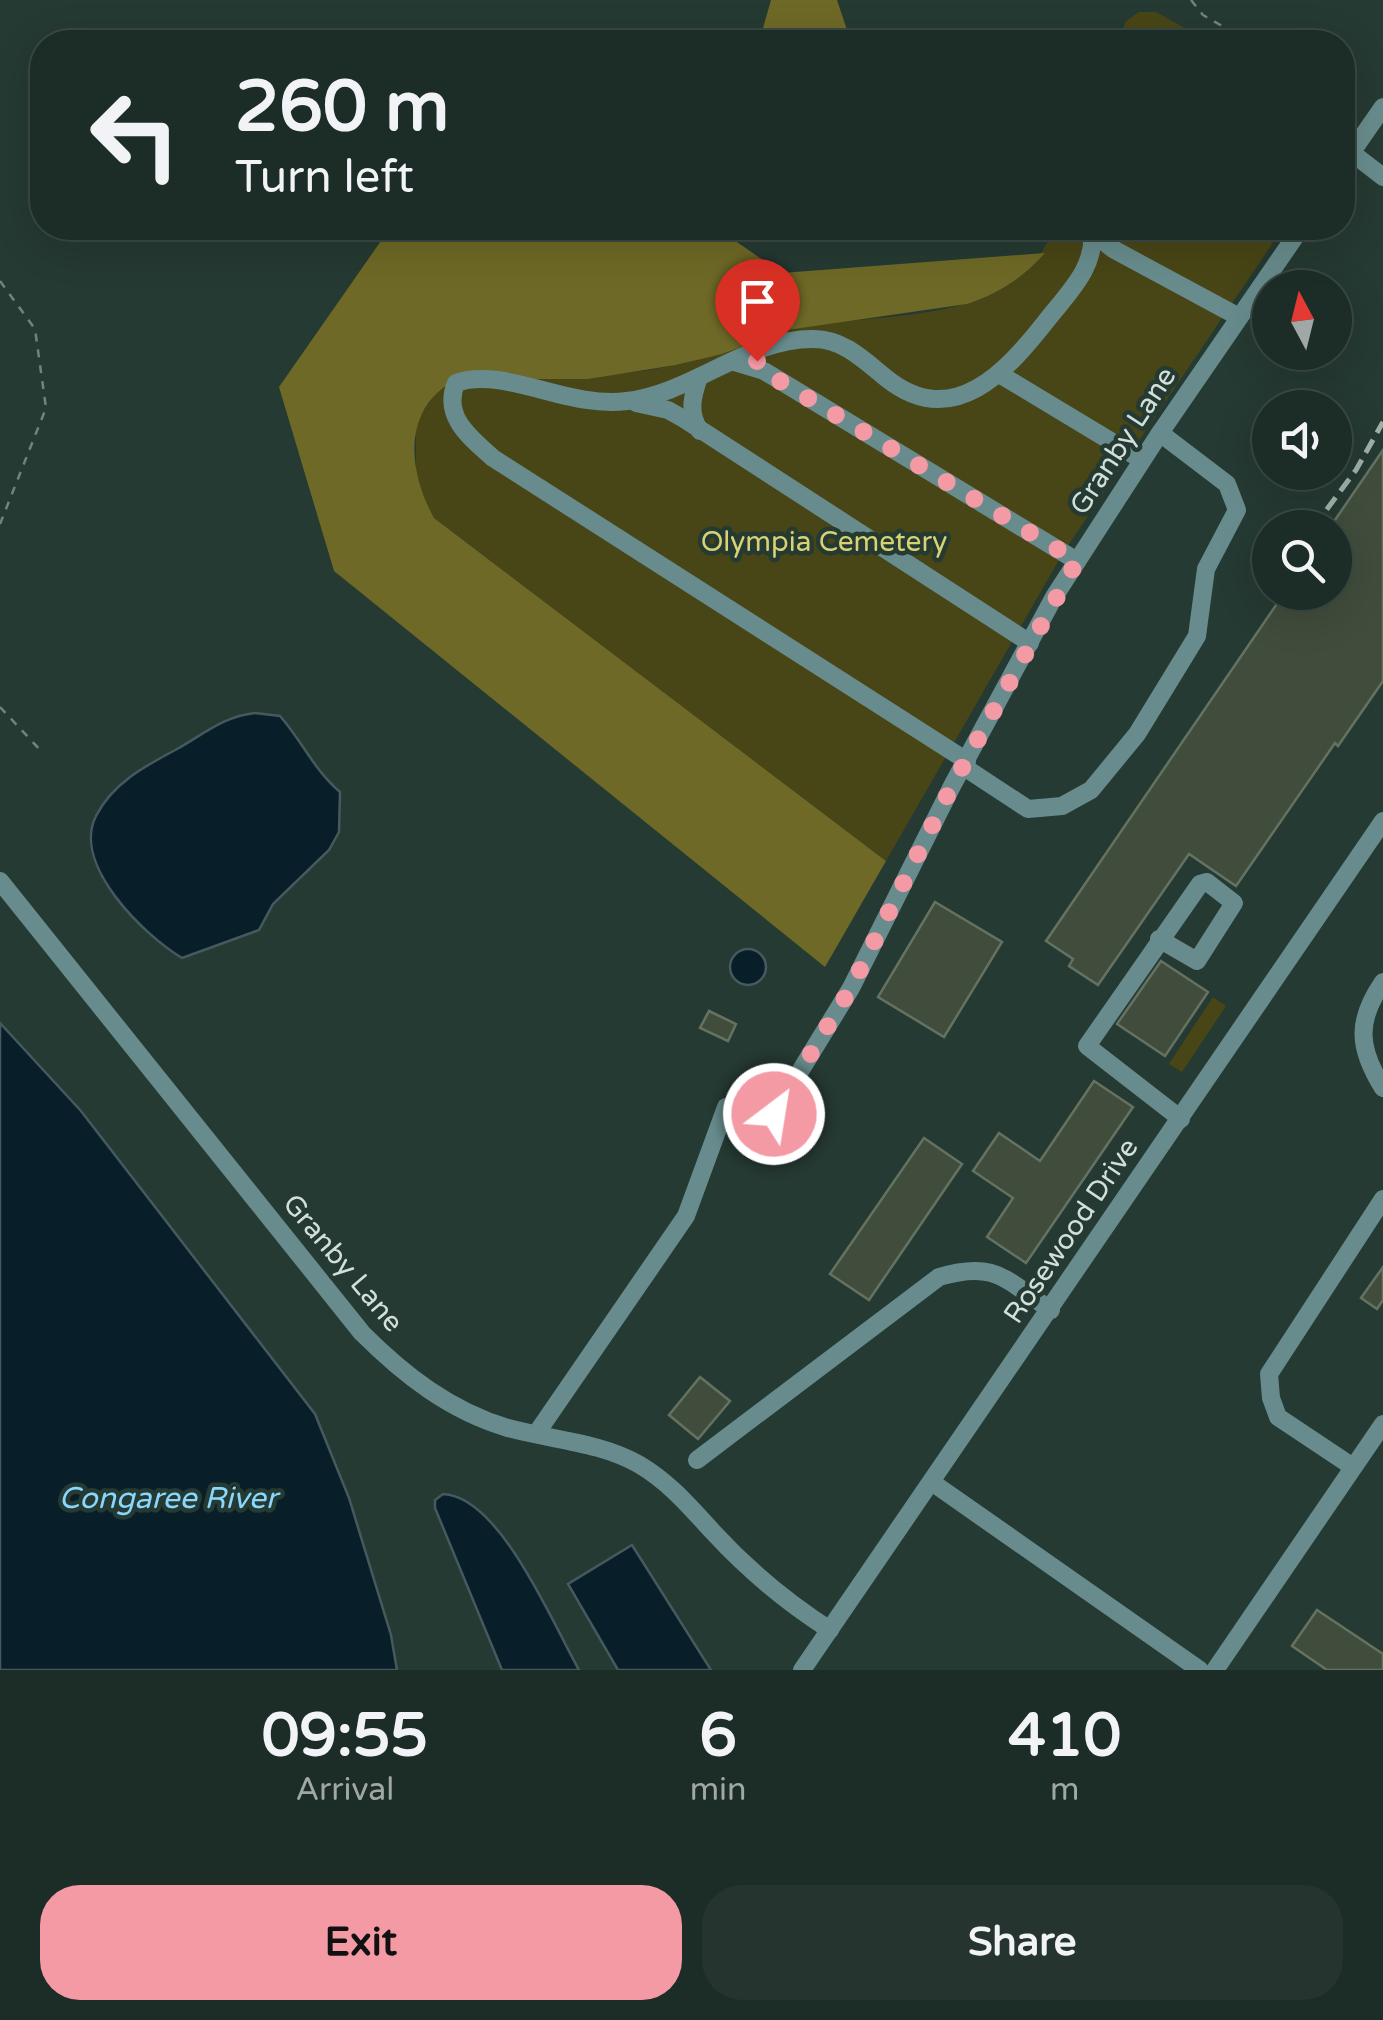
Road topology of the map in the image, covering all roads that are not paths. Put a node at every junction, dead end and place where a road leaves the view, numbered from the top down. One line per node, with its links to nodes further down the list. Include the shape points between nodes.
1 (1383, 107): 2 (street)
2 (1355, 147)
3 (1355, 163): 4 (street)
4 (1383, 177)
5 (1091, 240): 9 (street)
6 (1106, 240): 8 (street)
7 (1290, 240): 10 (street, Granby Lane)
8 (1132, 259): 9 (street); 10 (street)
9 (1086, 271): 12 (street)
10 (1240, 317): 16 (street, Granby Lane)
11 (758, 360): 12 (street, via 790,340 828,340 928,399 956,396); 13 (street); 18 (street)
12 (1002, 375): 17 (street)
13 (699, 377): 14 (street); 15 (street, via 692,407)
14 (626, 402): 15 (street, via 668,410); 20 (street, via 583,402 488,378 456,383 452,392 459,427 493,458)
15 (700, 432): 19 (street)
16 (1160, 433): 17 (street, Granby Lane); 20 (street, via 1227,484 1237,510 1206,569 1197,636 1137,734 1091,790 1062,806 1028,810)
17 (1142, 460): 18 (street, Granby Lane)
18 (1077, 561): 19 (street, Granby Lane)
19 (1030, 643): 20 (street, Granby Lane)
20 (965, 764): 27 (street, Granby Lane, via 851,988)
21 (1383, 822): 28 (street, Rosewood Drive)
22 (0, 881): 32 (street, Granby Lane, via 362,1334 449,1403)
23 (1159, 939): 23 (street, via 1203,883 1234,903 1197,960); 28 (street, via 1086,1046)
24 (1383, 982): 25 (street, via 1366,1007 1362,1042)
25 (1383, 1088)
26 (726, 1107): 32 (street, via 686,1216)
27 (774, 1114)
28 (1181, 1119): 30 (street, Rosewood Drive)
29 (1383, 1199): 34 (street, via 1269,1374 1278,1417)
30 (1051, 1310): 33 (street, via 991,1270 939,1278); 35 (street, Rosewood Drive)
31 (1383, 1424): 34 (street)
32 (536, 1434): 36 (street, Granby Lane, via 608,1451 661,1478 786,1602)
33 (697, 1460)
34 (1353, 1467): 39 (street)
35 (934, 1483): 36 (street, Rosewood Drive); 38 (street)
36 (830, 1630): 37 (street, Rosewood Drive)
37 (802, 1670)
38 (1200, 1670)
39 (1214, 1670)

